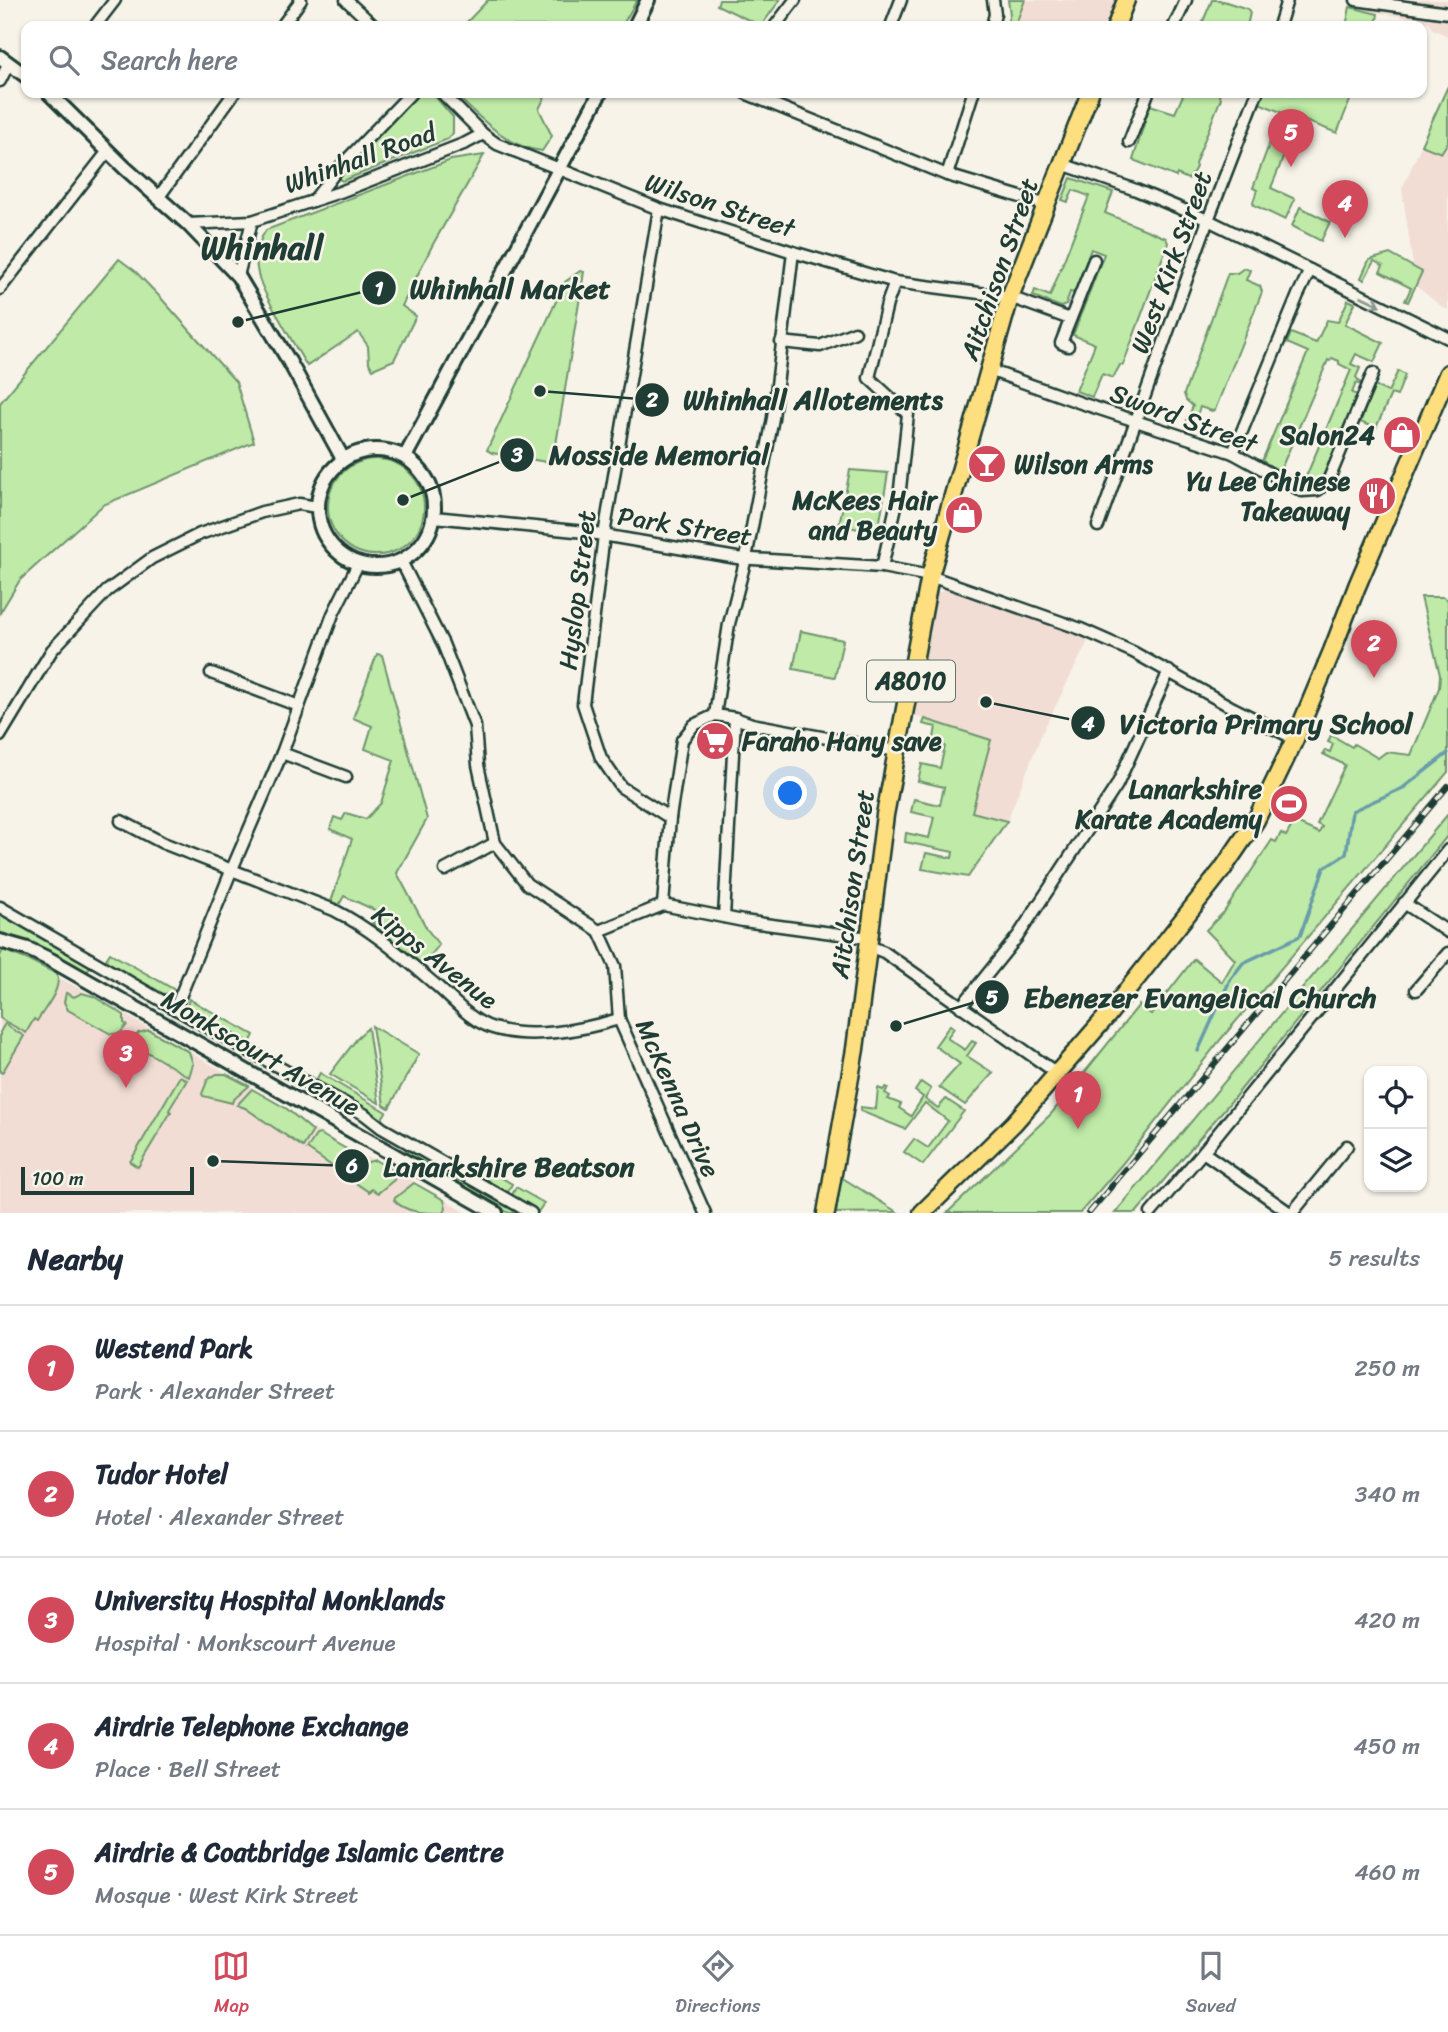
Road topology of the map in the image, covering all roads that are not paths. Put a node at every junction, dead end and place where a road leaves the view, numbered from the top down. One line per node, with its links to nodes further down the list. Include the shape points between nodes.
1 (115, 0): 13 (street)
2 (301, 0): 14 (street)
3 (346, 0): 15 (street)
4 (648, 0): 16 (street)
5 (795, 0): 17 (street)
6 (901, 0): 18 (street)
7 (993, 0): 19 (street)
8 (1126, 0): 20 (main road)
9 (1186, 0): 21 (street)
10 (1287, 0): 22 (street)
11 (1356, 0): 12 (street)
12 (1448, 13)
13 (99, 21)
14 (286, 21)
15 (369, 21)
16 (638, 21)
17 (779, 21)
18 (893, 21)
19 (993, 21)
20 (1120, 21)
21 (1176, 21)
22 (1281, 21)
23 (4, 60): 24 (street); 25 (street)
24 (21, 72)
25 (0, 81)
26 (54, 98): 38 (street)
27 (230, 98): 42 (street)
28 (406, 98): 43 (street)
29 (447, 98): 36 (street, Wilson Street)
30 (597, 98): 40 (street)
31 (757, 98): 41 (street)
32 (971, 98): 41 (street)
33 (1088, 98): 39 (main road, A8010)
34 (1146, 98): 37 (street)
35 (1255, 98): 46 (street, West Kirk Street)
36 (483, 134): 40 (street, Wilson Street); 43 (street, Whinhall Road)
37 (1129, 142)
38 (108, 151): 42 (street); 54 (street)
39 (1062, 164): 44 (main road, Aitchison Street / A8010); 46 (street)
40 (557, 169): 45 (street, Wilson Street); 66 (street)
41 (947, 175): 44 (street)
42 (158, 198): 48 (street)
43 (313, 202): 47 (street, Whinhall Road)
44 (1047, 205): 55 (main road, Aitchison Street / A8010)
45 (659, 209): 49 (street, Wilson Street); 71 (street, Hyslop Street)
46 (1208, 220): 51 (street); 64 (street, West Kirk Street)
47 (252, 221): 48 (street, Whinhall Road); 52 (street)
48 (188, 224): 52 (street)
49 (793, 252): 53 (street, Wilson Street); 59 (street)
50 (1094, 260): 56 (street)
51 (1310, 270): 58 (street, one-way to 58); 65 (street)
52 (238, 276): 67 (street)
53 (895, 282): 55 (street, Wilson Street); 75 (street, via 869,378 908,415 900,489)
54 (0, 289)
55 (1010, 297): 56 (street, Wilson Street); 61 (main road, Aitchison Street / A8010)
56 (1070, 319): 60 (street, via 1061,343)
57 (855, 332): 59 (street, via 821,346)
58 (1448, 338)
59 (781, 342): 72 (street, via 773,418)
60 (1068, 346)
61 (989, 370): 64 (street, Sword Street); 76 (main road, Aitchison Street / A8010)
62 (1373, 373): 65 (street, Sword Street, via 1329,479 1318,490 1302,491)
63 (1448, 374): 83 (main road)
64 (1136, 422): 65 (street, Sword Street); 70 (street, West Kirk Street)
65 (1233, 453)
66 (405, 457): 67 (street, via 379,450); 69 (street, via 429,484)
67 (343, 459): 68 (street, via 323,483)
68 (317, 507): 74 (street, via 326,540); 82 (street, via 299,504 262,512 200,534 152,558 107,591 52,650)
69 (434, 517): 71 (street, Park Street); 73 (street, via 418,550)
70 (1098, 526)
71 (604, 535): 72 (street, Park Street); 87 (street, Hyslop Street, via 583,704 601,758 621,787)
72 (746, 558): 75 (street, Park Street); 80 (street, via 729,624)
73 (401, 561): 74 (street, via 387,566); 89 (street, via 443,645 475,726 478,765)
74 (358, 564): 79 (street, via 333,614)
75 (882, 567): 76 (street, Park Street)
76 (930, 576): 77 (street, Park Street, via 1081,629); 84 (main road, Aitchison Street / A8010)
77 (1169, 671): 83 (street, Park Street); 103 (street, via 1117,785 1018,936)
78 (211, 673): 79 (street)
79 (299, 706): 85 (street)
80 (715, 715): 81 (street); 87 (street, via 694,725 682,740)
81 (735, 718): 84 (street); 96 (street)
82 (0, 736)
83 (1295, 739): 106 (main road, via 1256,820 1222,870)
84 (897, 751): 100 (main road, Aitchison Street / A8010)
85 (282, 754): 86 (street); 91 (street)
86 (346, 777)
87 (670, 818): 94 (street)
88 (121, 821): 91 (street, Kipps Avenue, via 163,843)
89 (495, 843): 92 (street); 97 (street, via 527,884)
90 (1448, 850): 93 (street)
91 (232, 869): 104 (street); 105 (street, Kipps Avenue, via 359,923 491,1027 525,1034 594,1027)
92 (446, 870)
93 (1405, 903): 98 (street); 108 (street)
94 (663, 905): 96 (street); 97 (street)
95 (0, 907): 104 (street)
96 (724, 917): 100 (street)
97 (599, 931): 105 (street, McKenna Drive, via 615,966)
98 (1448, 932)
99 (0, 941): 109 (street, Monkscourt Avenue, via 51,960)
100 (869, 942): 103 (street); 112 (main road, Aitchison Street / A8010)
101 (1448, 953): 102 (street)
102 (1416, 990)
103 (961, 1007): 106 (street)
104 (175, 1009): 110 (street)
105 (619, 1019): 111 (street, McKenna Drive)
106 (1058, 1074): 113 (main road)
107 (1347, 1146): 115 (street)
108 (1203, 1152): 114 (street); 115 (street)
109 (496, 1213)
110 (531, 1213)
111 (705, 1213)
112 (826, 1213)
113 (922, 1213)
114 (1151, 1213)
115 (1291, 1213)

